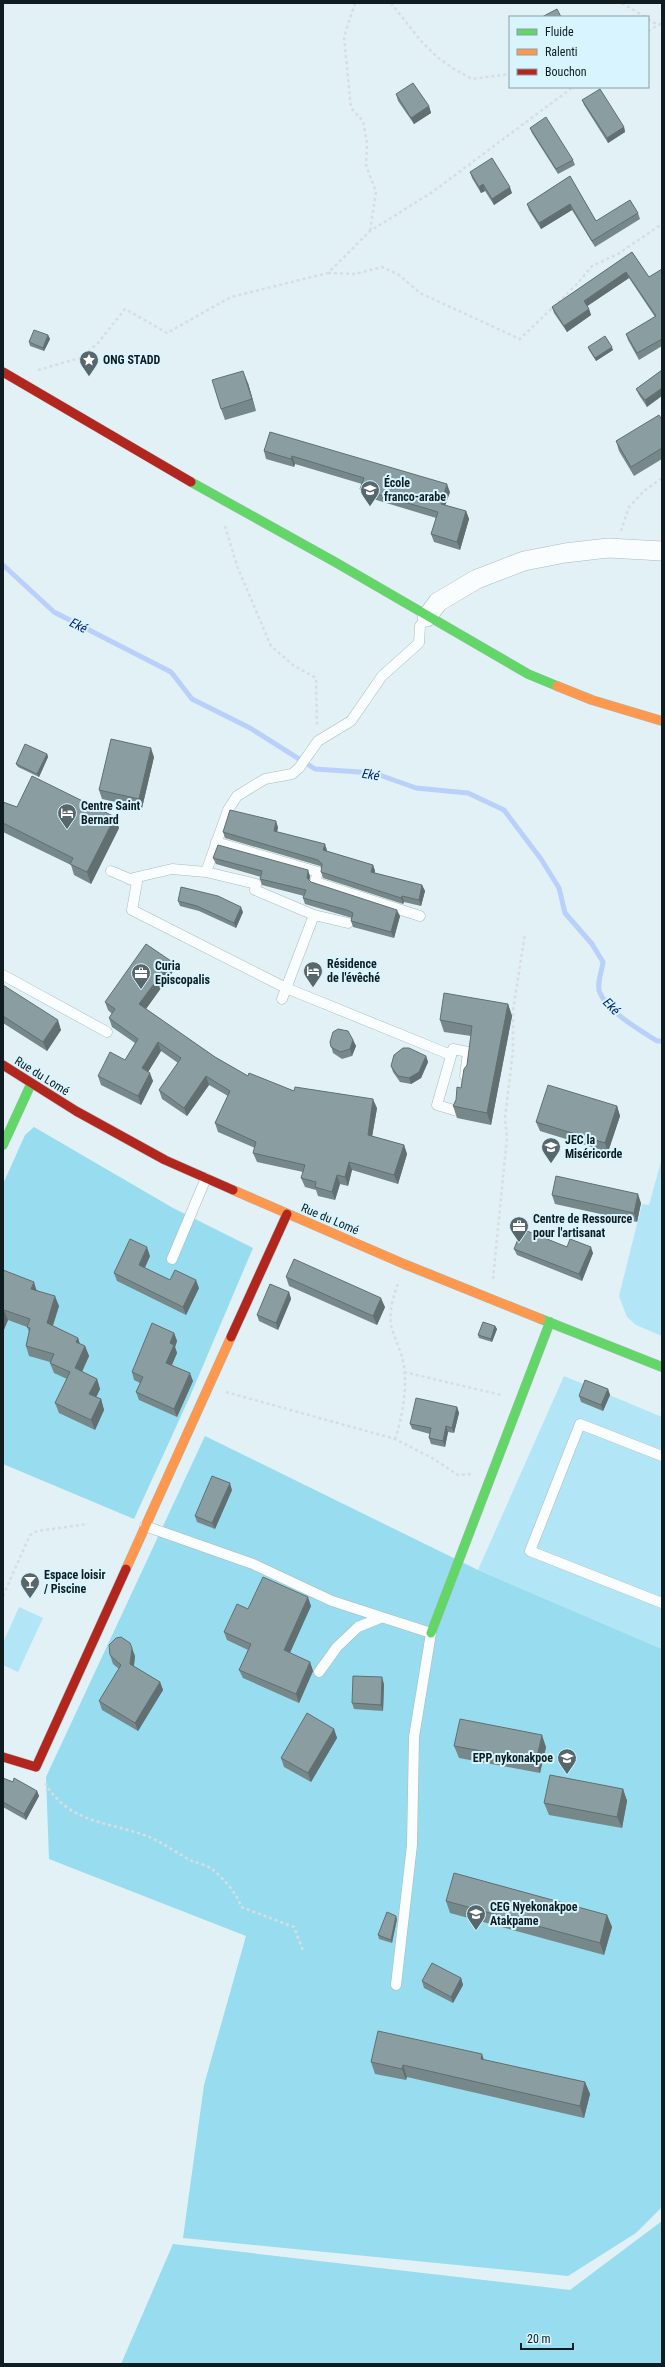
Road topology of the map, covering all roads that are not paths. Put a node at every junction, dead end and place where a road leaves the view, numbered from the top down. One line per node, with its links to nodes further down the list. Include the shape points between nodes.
1 (3, 372): 3 (street)
2 (662, 551): 3 (street, via 608,548 524,561 477,579 438,602)
3 (427, 617): 4 (street, via 528,674 592,700); 5 (lane, via 420,626 419,643 382,676 351,721 318,741 292,774 266,779 237,796 228,810)
4 (662, 721)
5 (216, 842): 7 (lane); 10 (lane, via 318,872 316,882)
6 (111, 871): 8 (lane)
7 (206, 872): 8 (lane, via 172,869); 9 (lane, via 256,884 254,890)
8 (130, 879): 13 (lane, via 136,882 132,910)
9 (314, 915): 11 (lane); 13 (lane)
10 (420, 916)
11 (348, 923)
12 (3, 975): 15 (lane)
13 (286, 988): 14 (lane); 16 (lane)
14 (282, 999)
15 (107, 1032)
16 (451, 1055): 18 (lane, via 453,1049 468,1052); 20 (lane, via 437,1106)
17 (3, 1065): 19 (street, Rue du Lomé)
18 (465, 1076)
19 (31, 1084): 21 (street); 22 (street, Rue du Lomé, via 165,1160)
20 (454, 1110)
21 (3, 1145)
22 (206, 1178): 23 (street, Rue du Lomé); 24 (lane)
23 (287, 1214): 25 (street, Rue du Lomé); 28 (street)
24 (172, 1259)
25 (550, 1322): 26 (street, Rue du Lomé); 31 (street)
26 (662, 1367)
27 (662, 1456): 29 (lane, via 580,1424 530,1551)
28 (145, 1526): 30 (lane, via 253,1564 332,1601); 33 (street, via 36,1767)
29 (662, 1603)
30 (380, 1618): 31 (lane); 32 (lane, via 358,1627 337,1648)
31 (431, 1633): 34 (lane, via 414,1738 412,1845)
32 (319, 1672)
33 (3, 1757)
34 (396, 1985)

